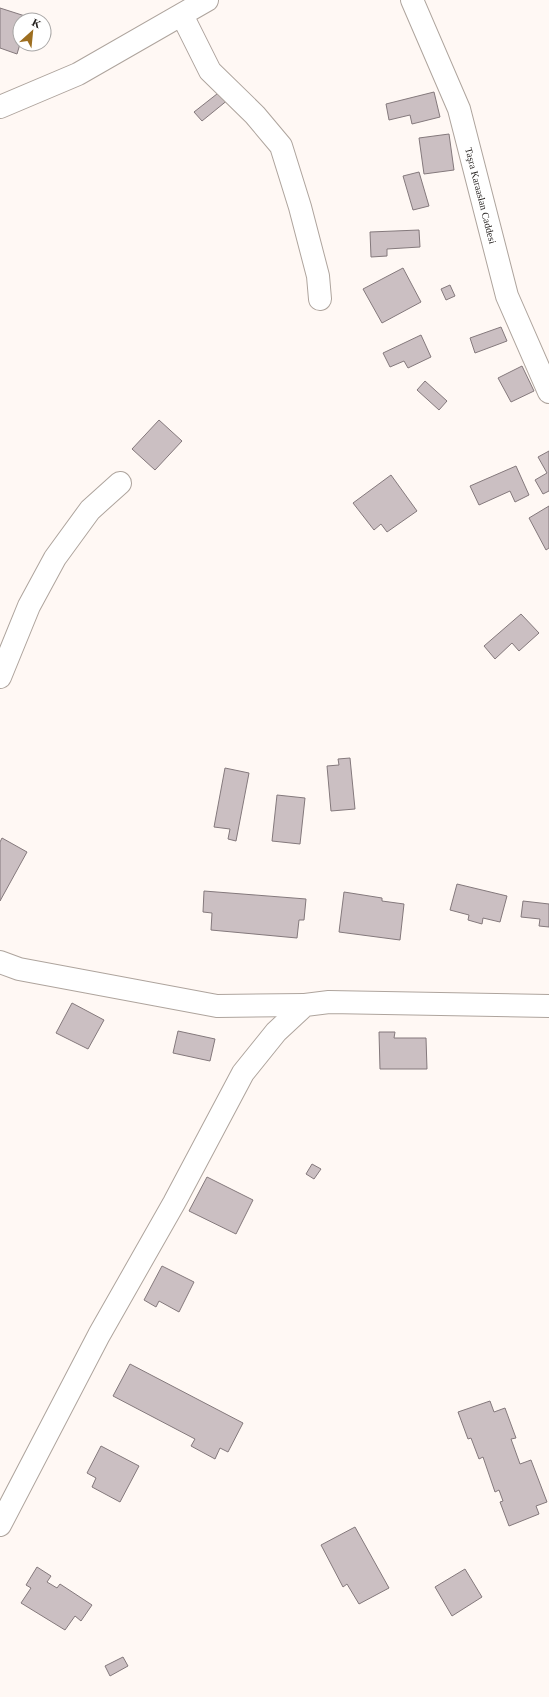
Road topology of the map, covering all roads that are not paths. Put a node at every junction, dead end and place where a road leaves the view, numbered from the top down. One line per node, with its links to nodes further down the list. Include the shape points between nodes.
1 (207, 0): 3 (street)
2 (412, 0): 6 (street, Taşra Karaaslan Caddesi, via 459,109 507,296)
3 (182, 15): 4 (street, via 78,74); 5 (street, via 210,71 255,115 281,146 318,276)
4 (0, 107)
5 (320, 299)
6 (549, 392)
7 (120, 483): 8 (street, via 90,510 55,558 29,606)
8 (0, 677)
9 (0, 962): 10 (street, via 19,969 217,1006)
10 (304, 1005): 11 (street, via 329,1002); 12 (street, via 276,1032 243,1073 174,1204 99,1335)
11 (549, 1006)
12 (0, 1525)

